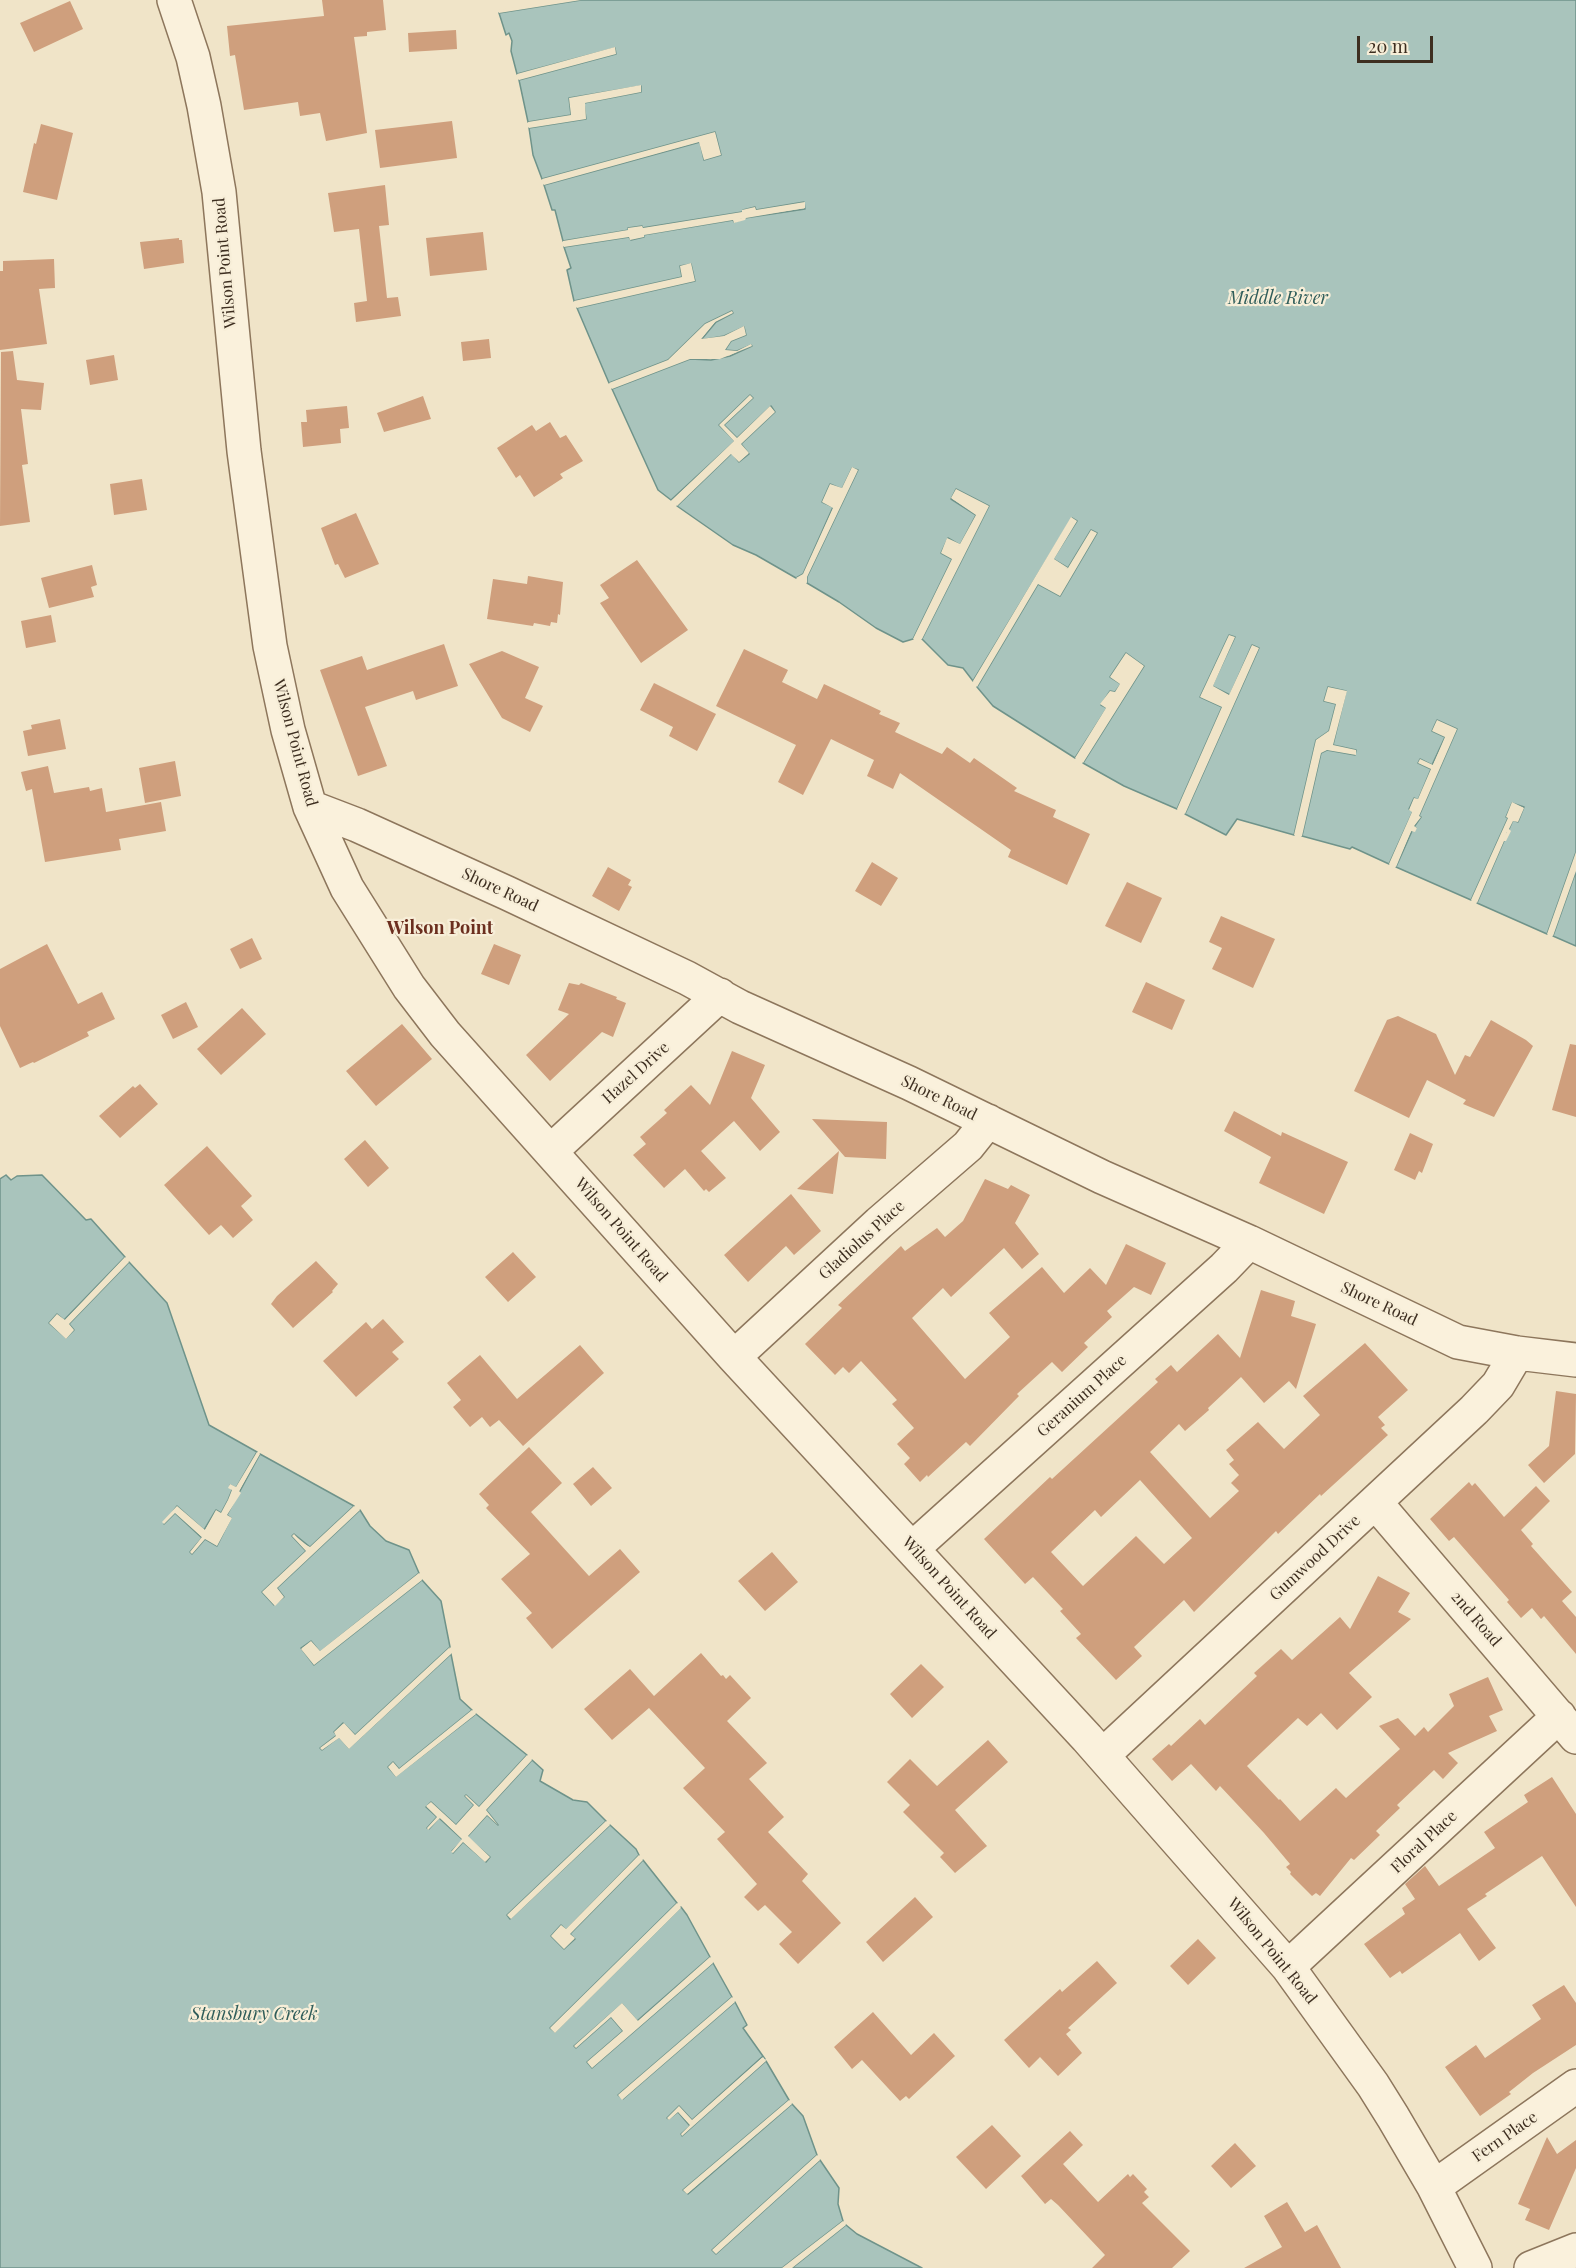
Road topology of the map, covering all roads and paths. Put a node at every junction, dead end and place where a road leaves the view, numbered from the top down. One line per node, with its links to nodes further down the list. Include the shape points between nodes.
1 (174, 0): 2 (street, Wilson Point Road, via 194,57 219,192 244,451 270,646)
2 (310, 807): 3 (street, Shore Road, via 507,893); 5 (street, Wilson Point Road, via 347,888 409,987 445,1034)
3 (720, 995): 4 (street, Shore Road); 5 (street, Hazel Drive)
4 (988, 1121): 6 (street, Shore Road); 8 (street, Gladiolus Place, via 968,1146)
5 (551, 1151): 8 (street, Wilson Point Road)
6 (1249, 1242): 7 (street, Shore Road, via 1458,1342); 11 (street, Geranium Place)
7 (1517, 1353): 9 (street, Shore Road); 10 (street, Gumwood Drive, via 1498,1385)
8 (734, 1357): 11 (street, Wilson Point Road)
9 (1576, 1360)
10 (1375, 1502): 12 (street, 2nd Road); 13 (street, Gumwood Drive)
11 (913, 1548): 13 (street, Wilson Point Road)
12 (1568, 1726): 14 (street, Floral Place)
13 (1103, 1755): 14 (street, Wilson Point Road)
14 (1288, 1967): 16 (street, Wilson Point Road, via 1373,2085)
15 (1576, 2086): 16 (street, Fern Place)
16 (1434, 2187): 18 (street, Wilson Point Road)
17 (1576, 2250): 19 (street)
18 (1475, 2268)
19 (1530, 2268)

